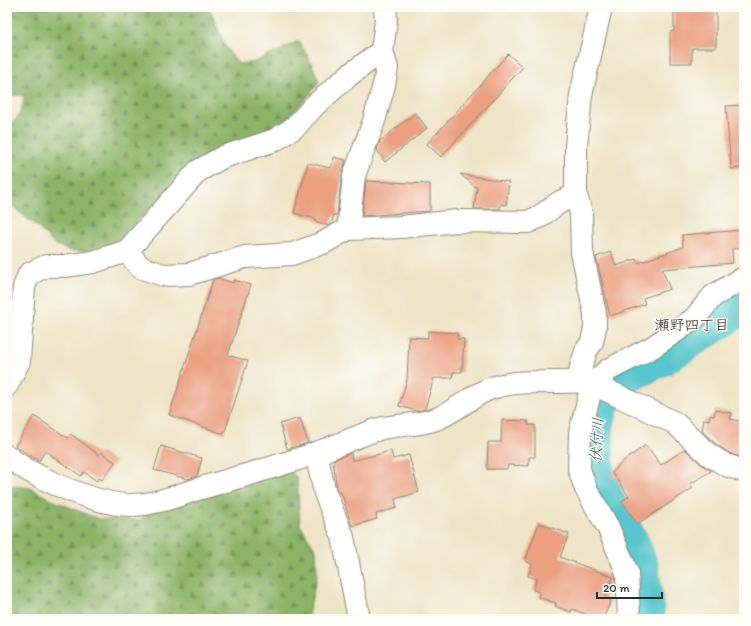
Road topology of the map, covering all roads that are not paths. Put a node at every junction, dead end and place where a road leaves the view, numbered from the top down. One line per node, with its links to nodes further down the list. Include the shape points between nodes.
1 (384, 7): 3 (street, via 386,20)
2 (601, 7): 4 (street, via 578,113)
3 (382, 51): 5 (street, via 387,68 384,86 354,176); 6 (street, via 348,76 295,126 275,140 223,157 198,171)
4 (576, 195): 5 (street, via 528,222 457,221); 9 (street, via 581,213 582,252 595,314 592,342 586,351 580,376)
5 (348, 229): 6 (street, via 323,243 292,254 245,257 189,274 163,275 140,267)
6 (126, 251): 8 (street, via 93,262 46,266 29,274 24,287 18,361)
7 (744, 278): 9 (street, via 713,296 694,319 651,348 608,370)
8 (7, 385)
9 (600, 388): 10 (street, via 566,382 534,381 488,389 435,419 381,429); 12 (street, via 675,423 709,455 726,465); 14 (street, via 580,433 579,469 586,489 608,527 627,572)
10 (316, 453): 11 (street, via 174,498 130,505 96,499 69,490); 13 (street, via 325,493 343,537)
11 (7, 456)
12 (744, 471)
13 (359, 619)
14 (629, 619)

